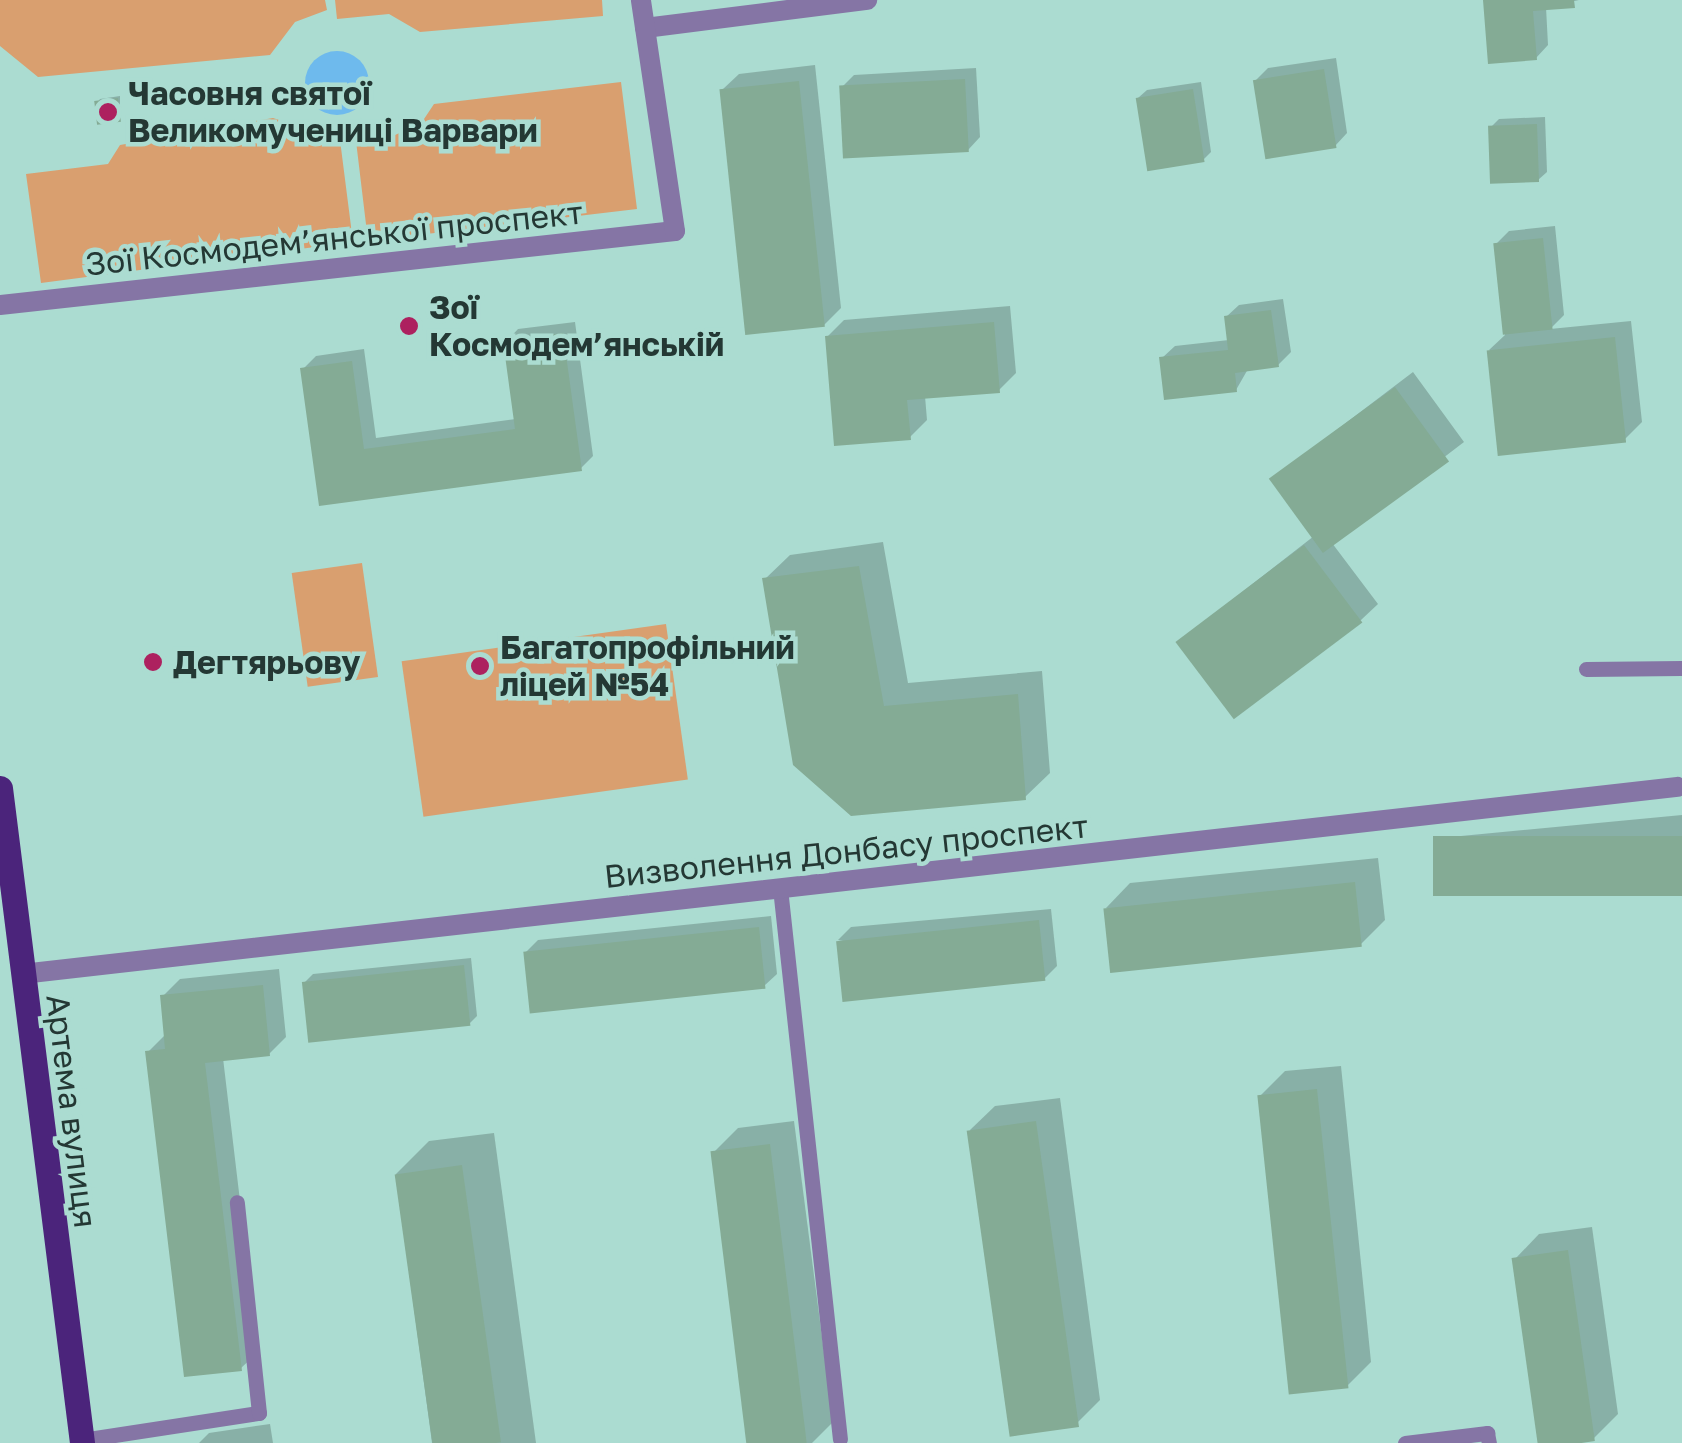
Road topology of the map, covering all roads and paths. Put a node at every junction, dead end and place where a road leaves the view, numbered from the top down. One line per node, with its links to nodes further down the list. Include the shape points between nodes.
1 (640, 0): 3 (street)
2 (867, 0): 3 (street)
3 (645, 28): 4 (street, Зої Космодем’янської проспект, via 675,230)
4 (0, 304)
5 (1682, 668): 6 (lane)
6 (1586, 669)
7 (1678, 787): 9 (street, Визволення Донбасу проспект)
8 (0, 788): 10 (main road, Артема вулиця)
9 (780, 888): 10 (street, Визволення Донбасу проспект); 12 (lane)
10 (22, 974): 13 (main road, Артема вулиця)
11 (237, 1202): 13 (lane, via 259,1413)
12 (840, 1439)
13 (82, 1442)
14 (1405, 1443): 15 (lane, via 1487,1434)
15 (1488, 1443)

